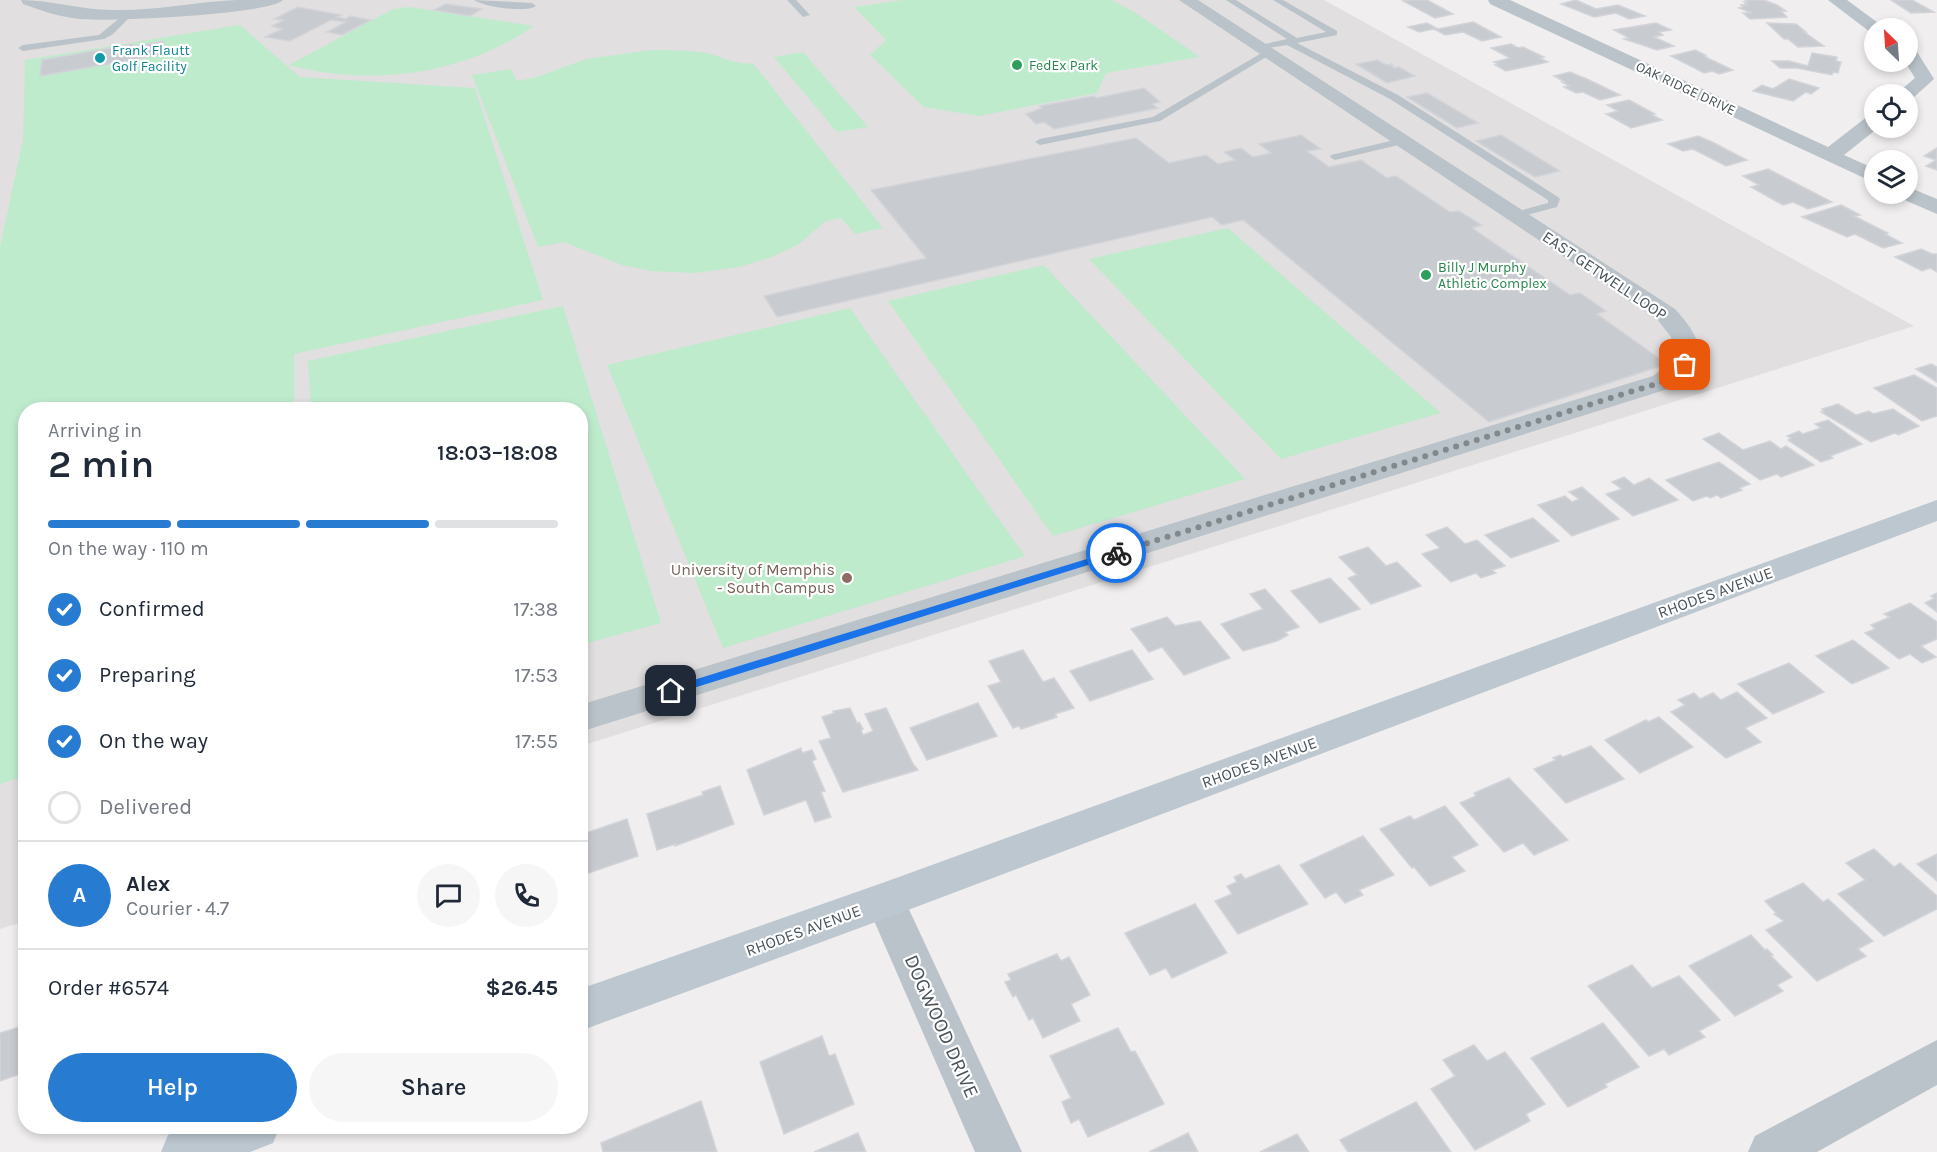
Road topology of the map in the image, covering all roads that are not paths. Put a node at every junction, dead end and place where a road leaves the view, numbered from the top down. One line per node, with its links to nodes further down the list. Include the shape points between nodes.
1 (29, 0): 11 (street, via 63,11)
2 (275, 0): 11 (street)
3 (478, 0): 10 (lane)
4 (791, 0): 12 (lane)
5 (1187, 0): 14 (street, EAST GETWELL LOOP)
6 (1230, 0): 14 (lane)
7 (1277, 0): 14 (lane, via 1334,33)
8 (1496, 0): 21 (street, OAK RIDGE DRIVE)
9 (1836, 0): 13 (street)
10 (532, 6)
11 (127, 15): 15 (lane, via 101,37)
12 (806, 15)
13 (1864, 20)
14 (1278, 46): 19 (street, EAST GETWELL LOOP); 20 (lane, via 1156,118); 26 (lane, via 1394,97 1554,200 1553,205)
15 (23, 48)
16 (1918, 67): 17 (street, via 1925,79)
17 (1918, 85)
18 (1864, 129): 21 (street)
19 (1402, 141): 22 (lane); 26 (street, EAST GETWELL LOOP)
20 (1040, 142)
21 (1831, 155): 23 (street, OAK RIDGE DRIVE)
22 (1335, 157)
23 (1864, 172)
24 (1918, 198): 25 (street)
25 (1937, 207)
26 (1515, 215): 28 (street, EAST GETWELL LOOP, via 1666,314 1682,330 1688,349 1685,365 1662,382)
27 (1937, 510): 29 (main road, RHODES AVENUE)
28 (588, 717)
29 (885, 900): 30 (main road, RHODES AVENUE); 34 (street, DOGWOOD DRIVE)
30 (588, 1007)
31 (1937, 1061): 35 (street)
32 (234, 1134): 33 (main road)
33 (185, 1152)
34 (999, 1152)
35 (1771, 1152)

